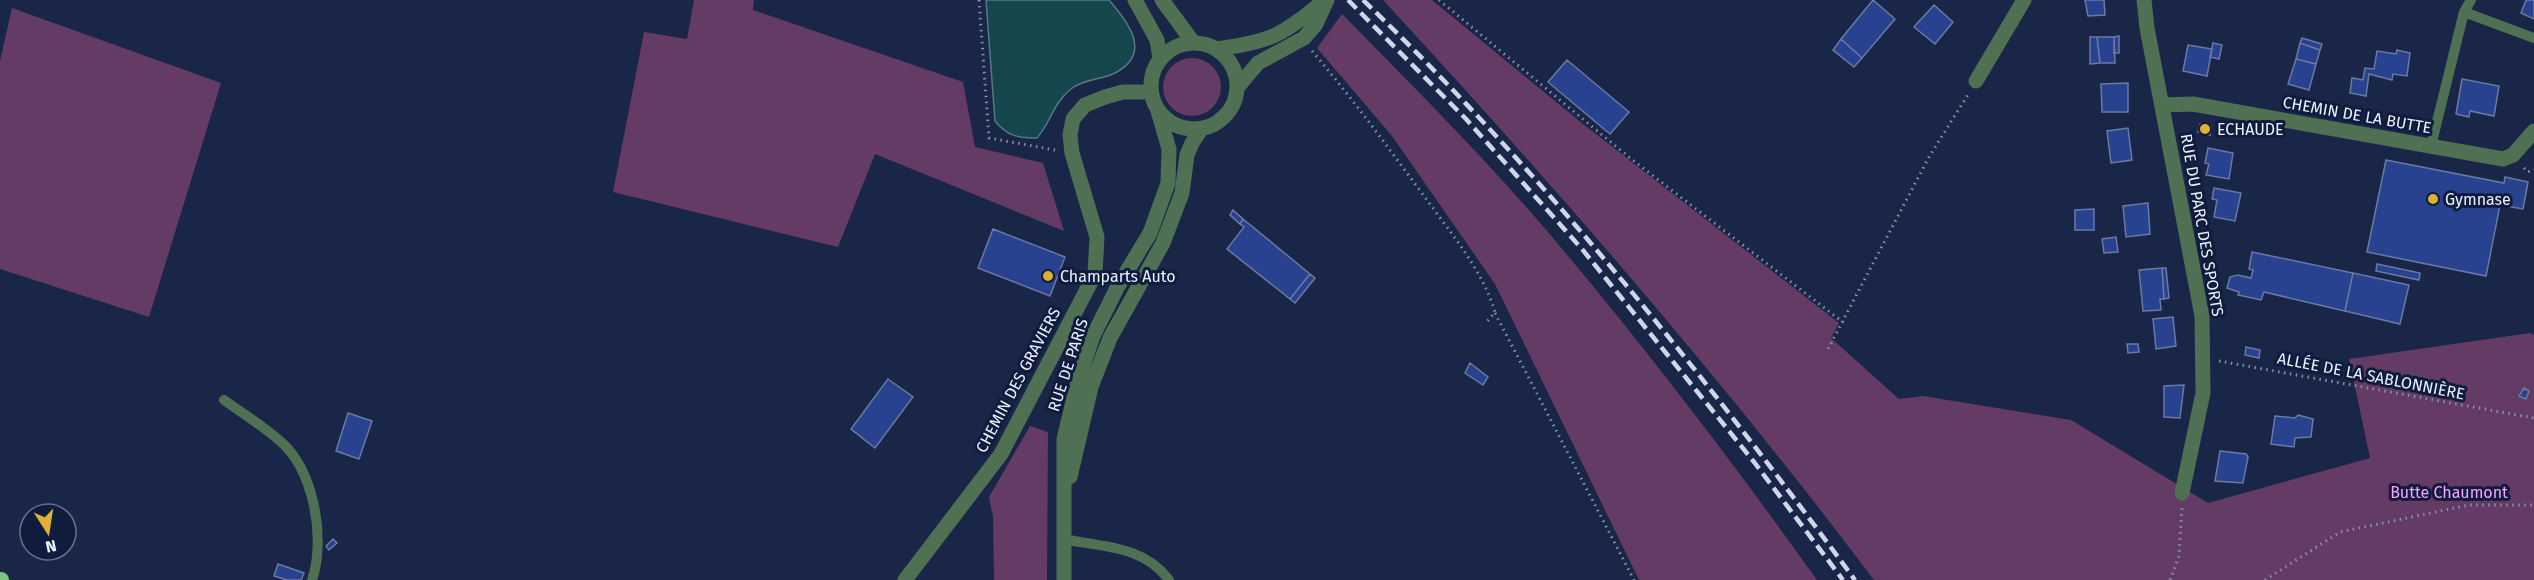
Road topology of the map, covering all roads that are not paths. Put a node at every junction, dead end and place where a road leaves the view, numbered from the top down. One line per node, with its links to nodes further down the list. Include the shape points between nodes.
1 (1135, 0): 11 (street, via 1157,40)
2 (1162, 0): 9 (street)
3 (1326, 0): 10 (street, via 1272,38); 13 (street, via 1316,24 1304,38 1258,63)
4 (2025, 0): 12 (street)
5 (2144, 0): 15 (street, RUE DU PARC DES SPORTS)
6 (2471, 0): 7 (lane)
7 (2464, 12): 8 (lane); 19 (lane)
8 (2534, 38)
9 (1193, 42): 10 (street); 11 (street, via 1175,47)
10 (1216, 49): 13 (street, via 1232,66)
11 (1160, 58): 14 (street, via 1152,74)
12 (1976, 81)
13 (1237, 88): 17 (street, via 1225,116)
14 (1151, 92): 16 (street); 25 (street, CHEMIN DES GRAVIERS, via 1123,92 1085,105 1073,119 1072,153 1097,237 1095,274 1001,454)
15 (2162, 105): 19 (street, CHEMIN DE LA BUTTE, via 2193,104); 21 (street, RUE DU PARC DES SPORTS, via 2202,316 2204,393)
16 (1158, 111): 17 (street, via 1178,126); 22 (street, RUE DE PARIS, via 1169,149 1168,183 1150,233 1093,336 1078,381 1064,440)
17 (1202, 128): 22 (street, RUE DE PARIS, via 1187,155 1182,193 1163,243 1110,338 1091,387)
18 (2534, 131): 19 (street, CHEMIN DE LA BUTTE, via 2513,155 2503,159)
19 (2431, 146)
20 (224, 400): 24 (lane, via 282,442 306,476 317,521 316,569)
21 (2182, 493)
22 (1063, 504): 23 (street, RUE DE PARIS)
23 (1063, 539): 26 (street, RUE DE PARIS); 27 (lane, via 1122,548 1147,559)
24 (312, 580)
25 (905, 580)
26 (1064, 580)
27 (1169, 580)

